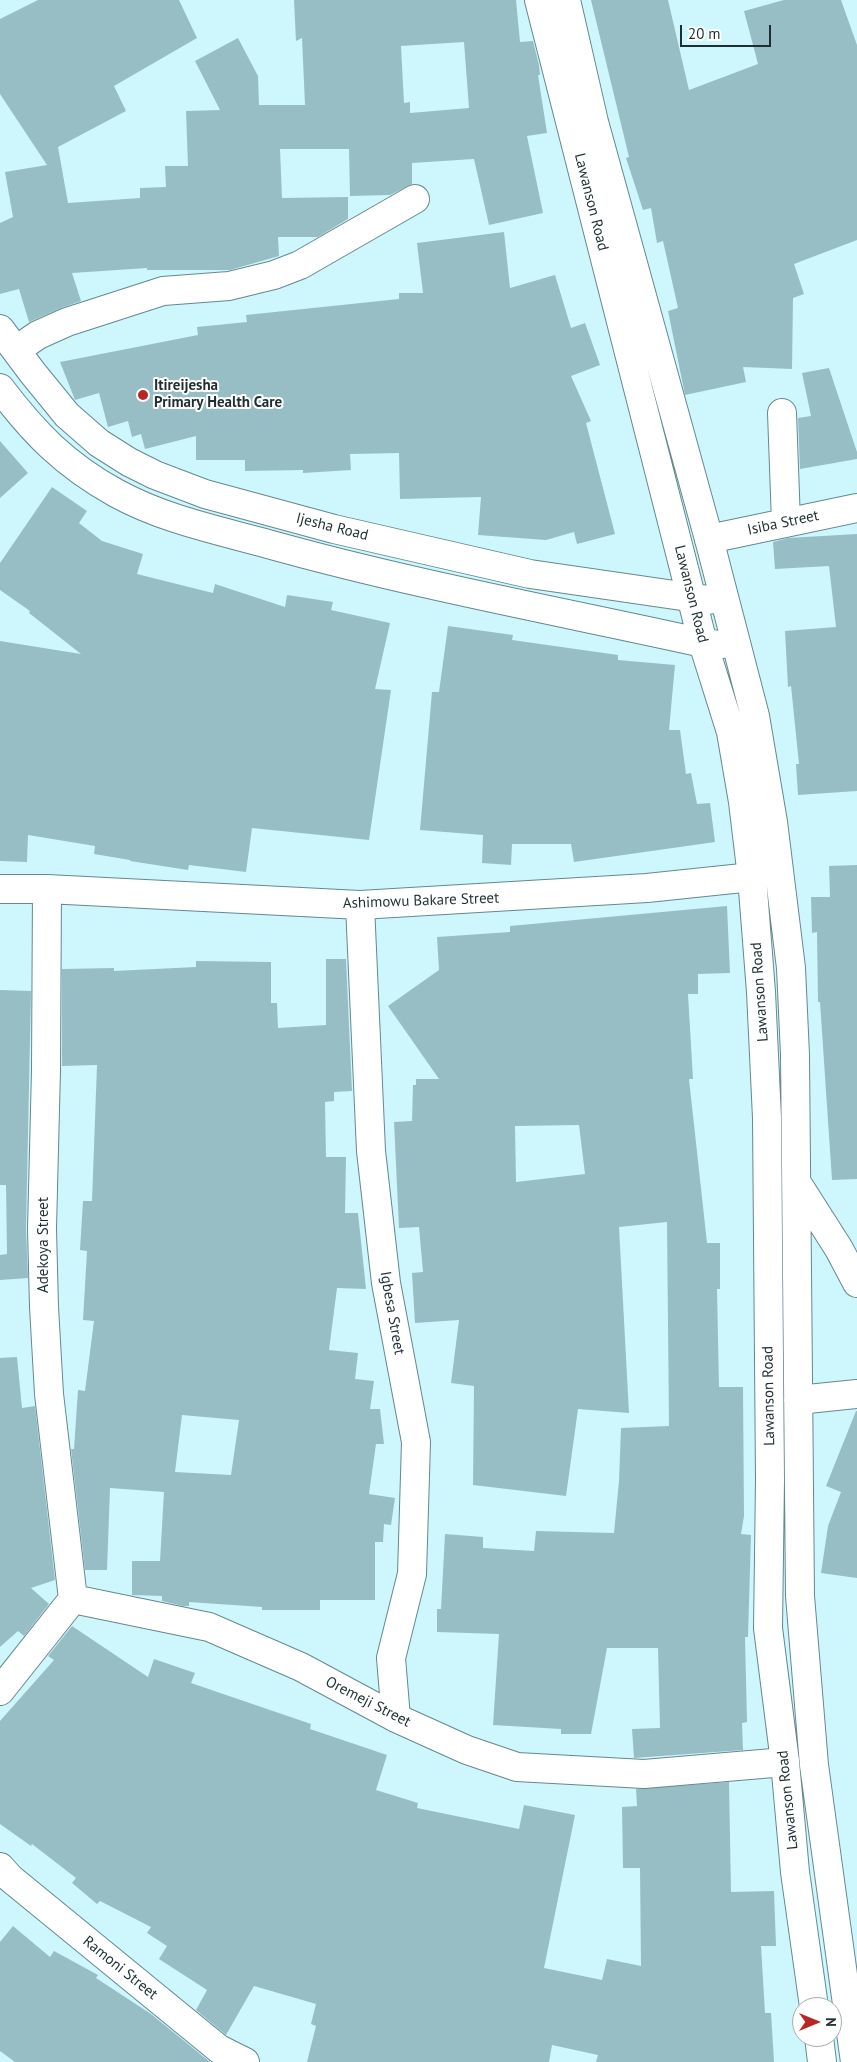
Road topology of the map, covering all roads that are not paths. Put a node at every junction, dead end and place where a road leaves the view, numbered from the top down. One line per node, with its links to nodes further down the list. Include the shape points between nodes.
1 (539, 0): 13 (street, Lawanson Road)
2 (566, 0): 11 (street, Lawanson Road, via 594,122)
3 (415, 199): 5 (street, via 283,272 229,286 163,291 66,322)
4 (0, 328): 5 (street, Ijesha Road)
5 (16, 350): 10 (street, Ijesha Road, via 67,415 99,443 128,462 205,494)
6 (0, 388): 12 (street, via 56,453 116,493 168,516)
7 (782, 413): 9 (street)
8 (857, 508): 9 (street, Isiba Street)
9 (786, 522): 11 (street, Isiba Street)
10 (334, 529): 12 (street); 13 (street, Ijesha Road, via 530,574)
11 (709, 539): 14 (street, Lawanson Road)
12 (326, 560): 15 (street)
13 (693, 598): 14 (street, Ijesha Road); 15 (street, Lawanson Road)
14 (725, 601): 16 (street, Lawanson Road)
15 (703, 643): 16 (street); 17 (street, Lawanson Road, via 731,732)
16 (737, 646): 21 (street, Lawanson Road, via 756,716 791,968)
17 (752, 877): 20 (street, Ashimowu Bakare Street, via 647,888); 28 (street, Lawanson Road, via 767,1118 768,1628)
18 (0, 888): 19 (street, Ashimowu Bakare Street)
19 (47, 889): 20 (street, Ashimowu Bakare Street); 25 (street, Adekoya Street, via 42,1229 44,1307 49,1394)
20 (360, 905): 27 (street, Igbesa Street, via 371,1151 386,1283 416,1442 412,1574 391,1658)
21 (797, 1183): 22 (street); 24 (street, Lawanson Road)
22 (857, 1283)
23 (857, 1394): 24 (street)
24 (798, 1400): 35 (street, Lawanson Road, via 800,1596 814,1765)
25 (73, 1599): 26 (street); 27 (street, Oremeji Street, via 209,1627 301,1668)
26 (0, 1691)
27 (396, 1718): 28 (street, Oremeji Street, via 467,1750 517,1767 644,1774)
28 (785, 1762): 30 (street, Lawanson Road, via 795,1872)
29 (0, 1867): 32 (street, Ramoni Street)
30 (813, 1997)
31 (820, 2047): 34 (street)
32 (209, 2055): 33 (street, Ramoni Street)
33 (245, 2062)
34 (822, 2062)
35 (856, 2062)

